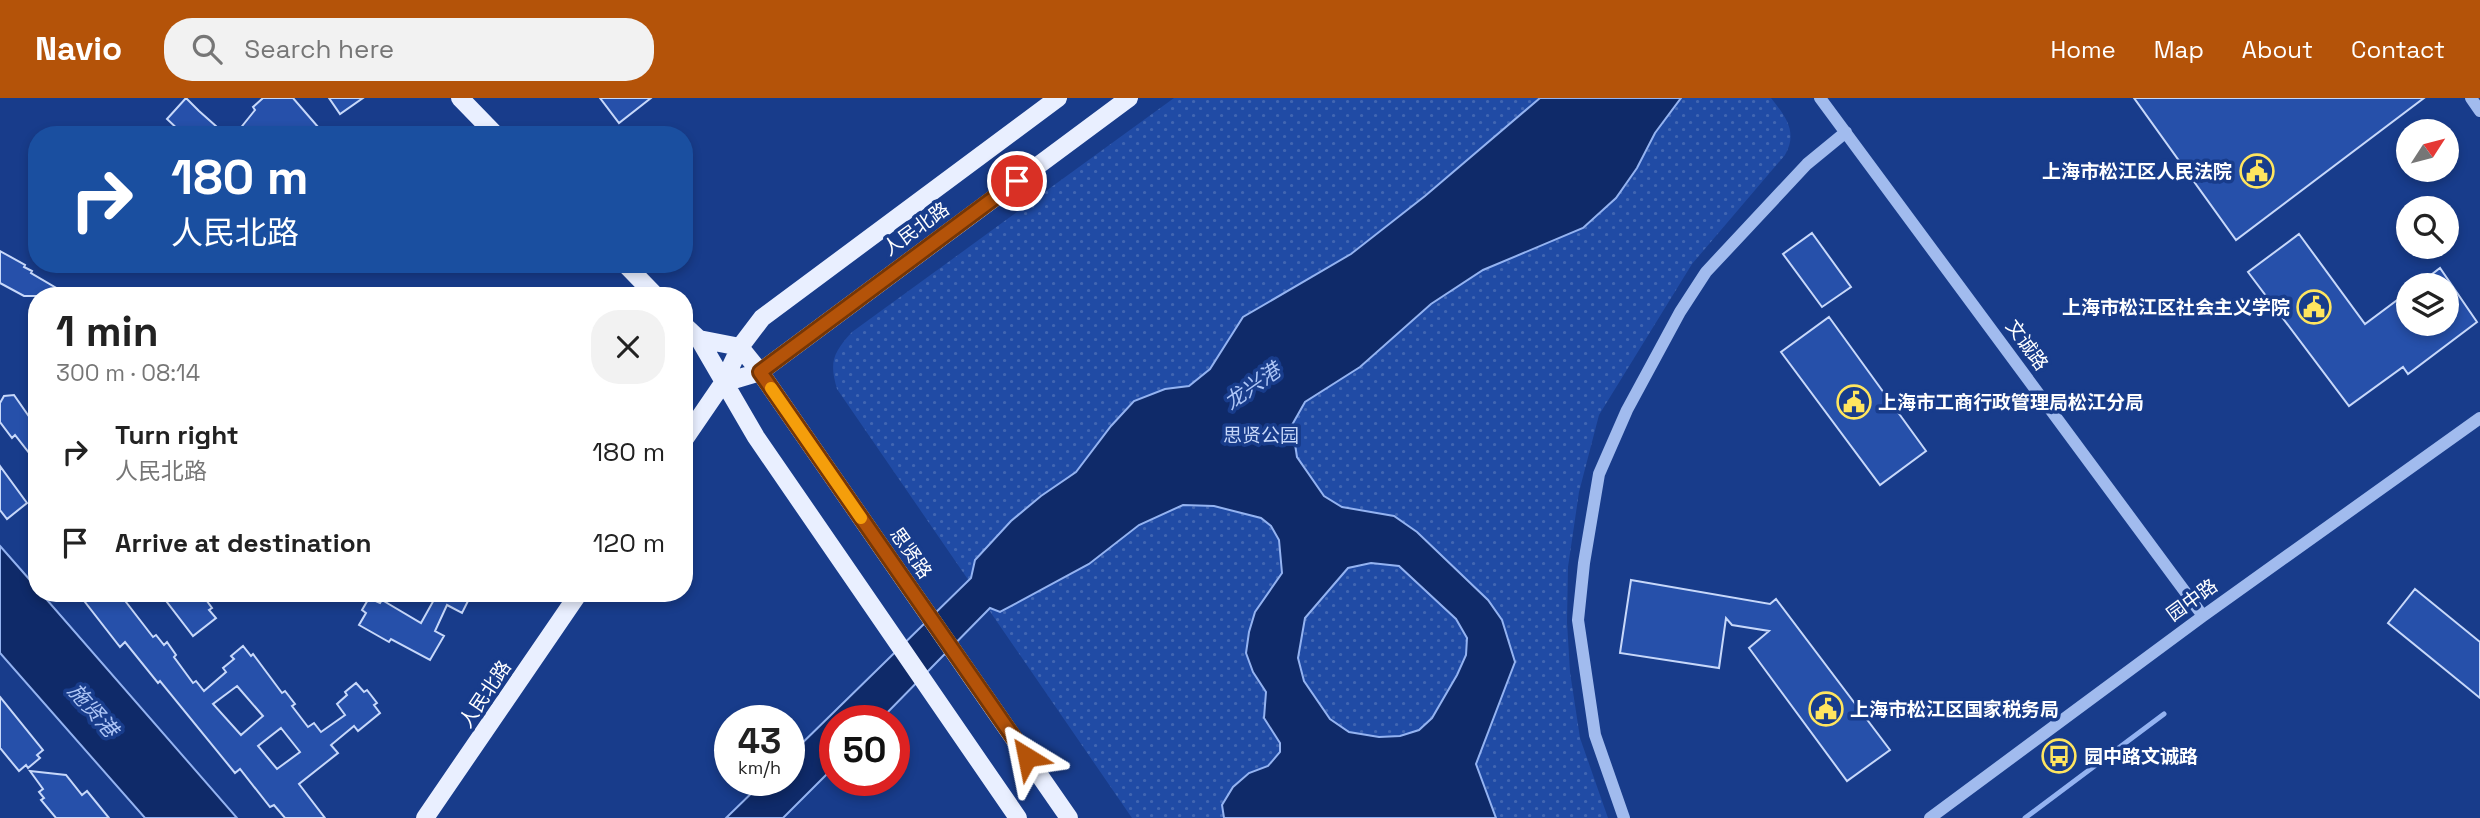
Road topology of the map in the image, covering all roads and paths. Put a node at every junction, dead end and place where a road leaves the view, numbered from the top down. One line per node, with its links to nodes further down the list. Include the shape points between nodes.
1 (460, 98): 7 (main road)
2 (1058, 98): 13 (main road, 人民北路, via 762,318)
3 (1129, 98): 14 (main road, 人民北路)
4 (1820, 98): 8 (street, 文诚路)
5 (2470, 98): 6 (street)
6 (2480, 111)
7 (487, 126)
8 (1846, 132): 19 (street, 文诚路); 23 (street, via 1807,164 1706,272 1627,410 1599,474 1578,620 1595,735)
9 (634, 273): 10 (main road)
10 (647, 287)
11 (693, 333): 12 (main road)
12 (699, 339): 13 (main road); 15 (main road)
13 (740, 347): 14 (main road, 思贤路); 15 (main road, 人民北路)
14 (760, 372): 15 (main road, 人民北路); 22 (main road, 思贤路)
15 (723, 383): 17 (main road, 人民北路); 21 (main road)
16 (2480, 418): 19 (street, 园中路)
17 (693, 427)
18 (573, 602): 20 (main road, 人民北路)
19 (2203, 616): 24 (street, 园中路)
20 (425, 818)
21 (1018, 818)
22 (1069, 818)
23 (1624, 818)
24 (1930, 818)

